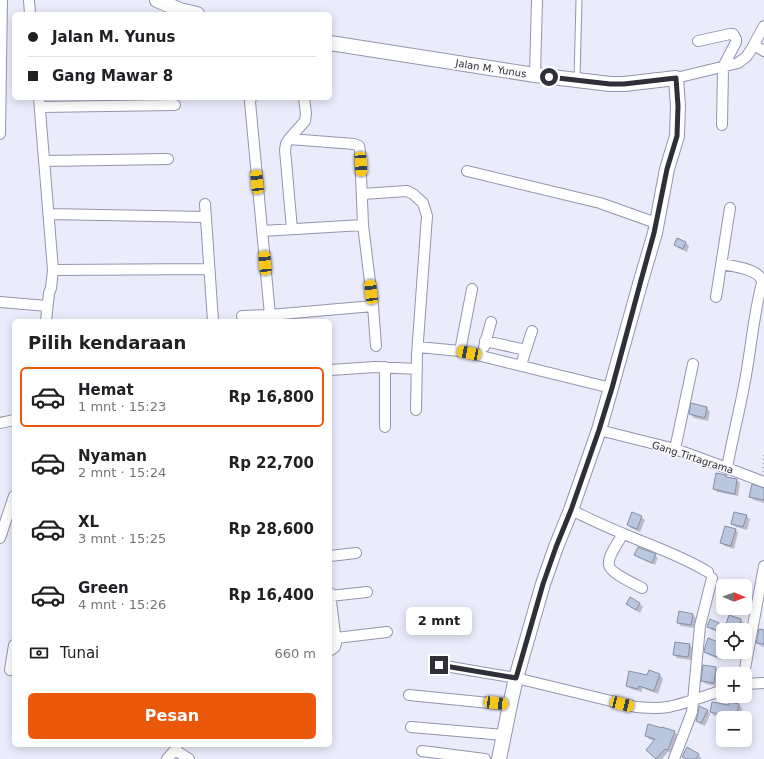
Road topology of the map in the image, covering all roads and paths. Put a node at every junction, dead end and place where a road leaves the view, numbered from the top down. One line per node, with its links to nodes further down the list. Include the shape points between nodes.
1 (2, 0): 22 (street)
2 (29, 0): 6 (street)
3 (157, 0): 7 (street)
4 (537, 0): 14 (street)
5 (579, 0): 16 (lane)
6 (30, 12)
7 (189, 12)
8 (764, 26): 11 (street)
9 (698, 41): 13 (street, via 730,34 736,36 736,42)
10 (332, 43): 14 (street, Jalan M. Yunus)
11 (754, 45): 12 (street); 13 (street, via 738,64)
12 (764, 51)
13 (723, 67): 15 (street); 21 (street)
14 (535, 75): 16 (street, Jalan M. Yunus)
15 (676, 78): 16 (street, Jalan M. Yunus, via 624,84); 32 (street, via 677,136)
16 (577, 80)
17 (250, 100): 35 (street)
18 (304, 100): 23 (street, via 305,121)
19 (39, 102): 20 (street); 25 (street)
20 (175, 105)
21 (722, 125)
22 (0, 134)
23 (289, 139): 27 (street, via 358,146); 34 (street, via 285,150)
24 (168, 159): 25 (street)
25 (44, 160): 30 (street)
26 (467, 171): 32 (street, via 600,203)
27 (362, 194): 33 (street); 52 (street, via 407,191 422,203 427,216)
28 (205, 204): 31 (street)
29 (730, 208): 36 (street)
30 (49, 214): 31 (street); 38 (street)
31 (206, 217): 37 (street)
32 (656, 223): 61 (street)
33 (363, 225): 34 (street); 43 (street)
34 (292, 229): 35 (street)
35 (262, 231): 44 (street)
36 (721, 264): 40 (street); 69 (street, via 755,273 762,279)
37 (209, 269): 38 (street); 47 (street)
38 (53, 270): 42 (street)
39 (472, 289): 54 (street)
40 (716, 297)
41 (0, 302): 42 (street)
42 (47, 306): 46 (street)
43 (373, 306): 44 (street); 51 (street)
44 (270, 315): 45 (street)
45 (242, 316)
46 (46, 319)
47 (213, 319)
48 (491, 322): 50 (street)
49 (532, 331): 53 (street)
50 (485, 340): 53 (street); 55 (street)
51 (376, 346)
52 (418, 347): 54 (street); 59 (street)
53 (526, 350): 57 (street)
54 (460, 351): 55 (street)
55 (481, 355): 57 (street)
56 (693, 364): 67 (street)
57 (521, 366): 61 (street)
58 (385, 367): 59 (street); 60 (street); 65 (street)
59 (417, 369): 62 (street)
60 (332, 370)
61 (612, 388): 66 (street)
62 (416, 410)
63 (12, 420): 64 (street)
64 (0, 423)
65 (385, 427)
66 (599, 430): 67 (street, Gang Tirtagrama); 72 (street)
67 (675, 449): 69 (street, Gang Tirtagrama)
68 (764, 453): 70 (path)
69 (727, 468): 70 (street, Gang Tirtagrama)
70 (763, 482)
71 (12, 502): 73 (street)
72 (571, 510): 74 (street); 89 (street, via 543,584)
73 (1, 534)
74 (623, 534): 78 (street, via 611,554 609,567 613,572); 94 (street, via 666,552 710,575 700,626)
75 (356, 553): 76 (street)
76 (332, 556)
77 (764, 566): 87 (street)
78 (642, 588)
79 (367, 592): 80 (street)
80 (332, 595)
81 (332, 609): 83 (street)
82 (387, 632): 83 (street)
83 (336, 638): 84 (street)
84 (332, 650)
85 (12, 658): 88 (street)
86 (439, 665): 89 (street)
87 (745, 667)
88 (10, 670)
89 (516, 678): 94 (street, via 650,709 667,708); 95 (street)
90 (764, 683): 91 (street)
91 (752, 684)
92 (716, 692): 94 (street)
93 (409, 695): 95 (street)
94 (692, 701): 104 (street, via 692,712)
95 (510, 705): 97 (street)
96 (410, 726): 97 (street)
97 (504, 735): 103 (street)
98 (176, 747): 100 (street); 101 (street)
99 (422, 752): 102 (street)
100 (167, 759)
101 (189, 759)
102 (485, 759)
103 (499, 759)
104 (674, 759)

